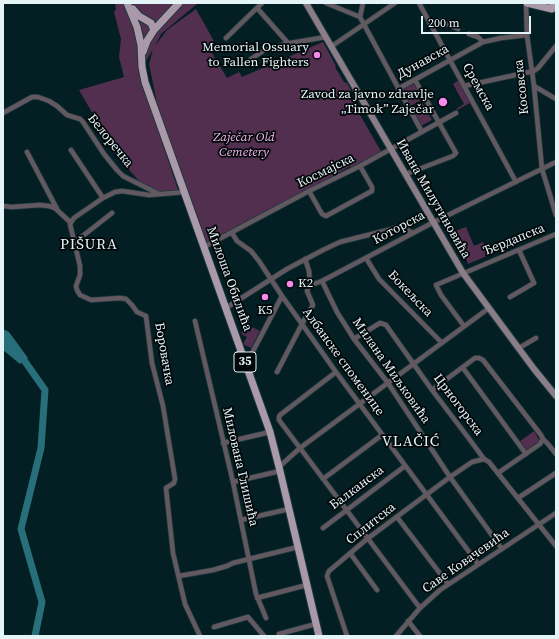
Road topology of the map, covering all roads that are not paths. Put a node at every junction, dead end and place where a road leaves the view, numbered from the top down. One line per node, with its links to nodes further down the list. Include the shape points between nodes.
1 (128, 3): 13 (main road); 17 (main road, Милоша Обилића)
2 (262, 3): 11 (street)
3 (306, 3): 21 (street, Ивана Милутиновића)
4 (326, 3): 12 (street)
5 (363, 3): 12 (street)
6 (395, 3): 14 (street)
7 (419, 3): 15 (street, Сремска)
8 (526, 3): 10 (main road); 20 (street, Косовска)
9 (177, 5): 13 (main road, Милоша Обилића / 35, via 162,17); 18 (main road, Милоша Обилића / 35)
10 (554, 7)
11 (257, 8): 22 (street); 24 (street)
12 (360, 17): 14 (street)
13 (147, 21): 17 (main road, 35, via 140,22); 18 (main road, via 152,24)
14 (364, 24): 25 (street); 33 (street)
15 (430, 24): 16 (street, via 440,21); 28 (street, Сремска)
16 (458, 29)
17 (138, 30): 18 (main road, via 144,37); 34 (main road, Милоша Обилића / 35, via 142,67)
18 (152, 33): 34 (main road, Милоша Обилића / 35, via 143,54)
19 (470, 34): 23 (street)
20 (527, 35): 23 (street, Дунавска); 29 (street, Косовска)
21 (326, 37): 24 (street); 25 (street, Ивана Милутиновића)
22 (226, 38)
23 (483, 42): 28 (street, Дунавска)
24 (288, 43): 27 (street, via 264,51)
25 (332, 46): 40 (street, Ивана Милутиновића)
26 (556, 46): 29 (street)
27 (251, 59)
28 (450, 60): 30 (street, Дунавска); 31 (street, Сремска)
29 (532, 72): 31 (street); 32 (street, Косовска)
30 (415, 80): 33 (street, Дунавска); 38 (street)
31 (464, 86): 47 (street, Сремска)
32 (534, 86): 35 (street); 45 (street, Косовска)
33 (398, 89): 39 (street)
34 (150, 95): 49 (main road, Милоша Обилића / 35)
35 (556, 99)
36 (3, 113): 50 (street, Белоречка, via 32,97 49,101 67,116 83,122 104,154 123,176)
37 (456, 113): 38 (street, Космајска)
38 (439, 123): 39 (street, Космајска); 46 (street, via 456,153)
39 (422, 132): 40 (street, Космајска)
40 (392, 149): 44 (street, Космајска); 46 (street, Ивана Милутиновића)
41 (71, 150): 51 (street)
42 (27, 152): 53 (street)
43 (556, 162): 45 (street, Которска)
44 (360, 166): 48 (street, Космајска); 48 (street, via 371,192 326,216 322,214)
45 (542, 168): 47 (street, Которска); 55 (street, Косовска)
46 (406, 174): 57 (street, Ивана Милутиновића)
47 (516, 182): 57 (street, Которска)
48 (309, 191): 58 (street, Космајска)
49 (185, 192): 50 (street); 62 (main road, Милоша Обилића / 35)
50 (159, 194): 51 (street, via 118,191)
51 (103, 198): 56 (street)
52 (3, 206): 53 (street, via 40,205)
53 (58, 211): 56 (street)
54 (112, 212): 61 (street)
55 (556, 215)
56 (70, 222): 61 (street, Боровачка)
57 (434, 222): 59 (street, Которска); 66 (street, Ивана Милутиновића)
58 (232, 233): 62 (street, Космајска); 67 (street, Албанске споменице, via 237,241 255,255)
59 (413, 233): 64 (street, Которска); 65 (street, via 399,228 349,239)
60 (556, 234): 63 (street, Ђердапска)
61 (75, 242): 121 (street, Боровачка, via 80,266 76,286 80,295 91,300 126,299 137,312 147,318 152,363 163,406 175,479 166,490 173,553)
62 (204, 247): 72 (main road, Милоша Обилића / 35)
63 (519, 250): 66 (street, Ђердапска); 71 (street, via 534,284)
64 (366, 258): 68 (street, Которска); 79 (street, Бокељска, via 379,279)
65 (305, 259): 67 (street); 69 (street)
66 (463, 272): 73 (street, Ивана Милутиновића); 76 (street, Ђердапска, via 436,285 443,299)
67 (271, 280): 70 (street, Албанске споменице); 72 (street)
68 (322, 281): 69 (street, Которска); 78 (street, Милана Миљковића)
69 (310, 283): 75 (street, via 308,291 313,305)
70 (282, 296): 75 (street, Албанске споменице); 81 (street, via 252,353)
71 (510, 297)
72 (226, 308): 81 (main road, Милоша Обилића / 35)
73 (489, 308): 76 (street); 80 (street, Ивана Милутиновића)
74 (195, 321): 93 (street, Милована Глишића)
75 (302, 324): 84 (street); 85 (street, Албанске споменице)
76 (464, 326): 79 (street)
77 (536, 338): 80 (street)
78 (354, 339): 82 (street, Црногорска, via 384,323); 86 (street, Милана Миљковића)
79 (442, 343): 82 (street)
80 (519, 348): 88 (street, Ивана Милутиновића)
81 (244, 360): 90 (main road, Милоша Обилића / 35)
82 (413, 364): 86 (street); 87 (street, Црногорска)
83 (463, 368): 87 (street); 92 (street, via 476,358 481,359); 95 (street)
84 (277, 372)
85 (336, 372): 89 (street, Албанске споменице); 94 (street, via 279,417)
86 (388, 383): 89 (street); 102 (street, Милана Миљковића)
87 (432, 390): 97 (street, Црногорска)
88 (556, 396)
89 (359, 404): 91 (street, Албанске споменице); 94 (street)
90 (270, 432): 93 (street); 99 (main road, Милоша Обилића / 35)
91 (382, 435): 98 (street, Албанске споменице); 103 (street)
92 (543, 439): 95 (street); 96 (street)
93 (224, 444): 104 (street, Милована Глишића)
94 (300, 448): 99 (street); 103 (street)
95 (526, 454): 100 (street)
96 (556, 454)
97 (484, 459): 100 (street, Црногорска, via 488,460); 102 (street, Сплитска, via 472,462)
98 (405, 466): 105 (street, Албанске споменице); 108 (street, Балканска)
99 (280, 469): 104 (street); 107 (main road, Милоша Обилића / 35)
100 (498, 473): 106 (street, Црногорска)
101 (556, 473): 106 (street)
102 (450, 477): 105 (street, Сплитска); 117 (street, Милана Миљковића)
103 (323, 479): 108 (street)
104 (232, 482): 111 (street, Милована Глишића)
105 (427, 494): 110 (street, Сплитска); 120 (street, Албанске споменице)
106 (518, 498): 112 (street, Црногорска)
107 (289, 510): 111 (street); 116 (main road, Милоша Обилића / 35)
108 (345, 510): 113 (street, Балканска); 114 (street)
109 (556, 513): 112 (street, Саве Ковачевића)
110 (397, 517): 114 (street, Сплитска); 122 (street)
111 (241, 520): 119 (street, Милована Глишића)
112 (539, 524): 115 (street, Црногорска); 117 (street, Саве Ковачевића)
113 (323, 528)
114 (368, 539): 118 (street, Сплитска); 126 (street)
115 (556, 546)
116 (298, 548): 119 (street); 123 (main road, Милоша Обилића / 35)
117 (502, 549): 120 (street, Саве Ковачевића)
118 (350, 553): 124 (street); 135 (street, Сплитска, via 331,569 327,576)
119 (249, 558): 121 (street, via 213,570); 125 (street, Милована Глишића)
120 (478, 564): 122 (street, Саве Ковачевића)
121 (179, 576): 132 (street, Боровачка, via 185,604)
122 (448, 584): 126 (street, Саве Ковачевића)
123 (307, 585): 125 (street); 129 (main road, Милоша Обилића / 35)
124 (377, 590)
125 (257, 598): 127 (street, Милована Глишића)
126 (420, 608): 128 (street, Саве Ковачевића)
127 (266, 618)
128 (408, 621): 136 (street, Саве Ковачевића); 137 (street)
129 (316, 624): 131 (street); 134 (main road, Милоша Обилића / 35)
130 (214, 627): 133 (street, via 248,618)
131 (279, 634)
132 (200, 636)
133 (263, 636)
134 (319, 636)
135 (347, 636)
136 (396, 636)
137 (420, 636)

